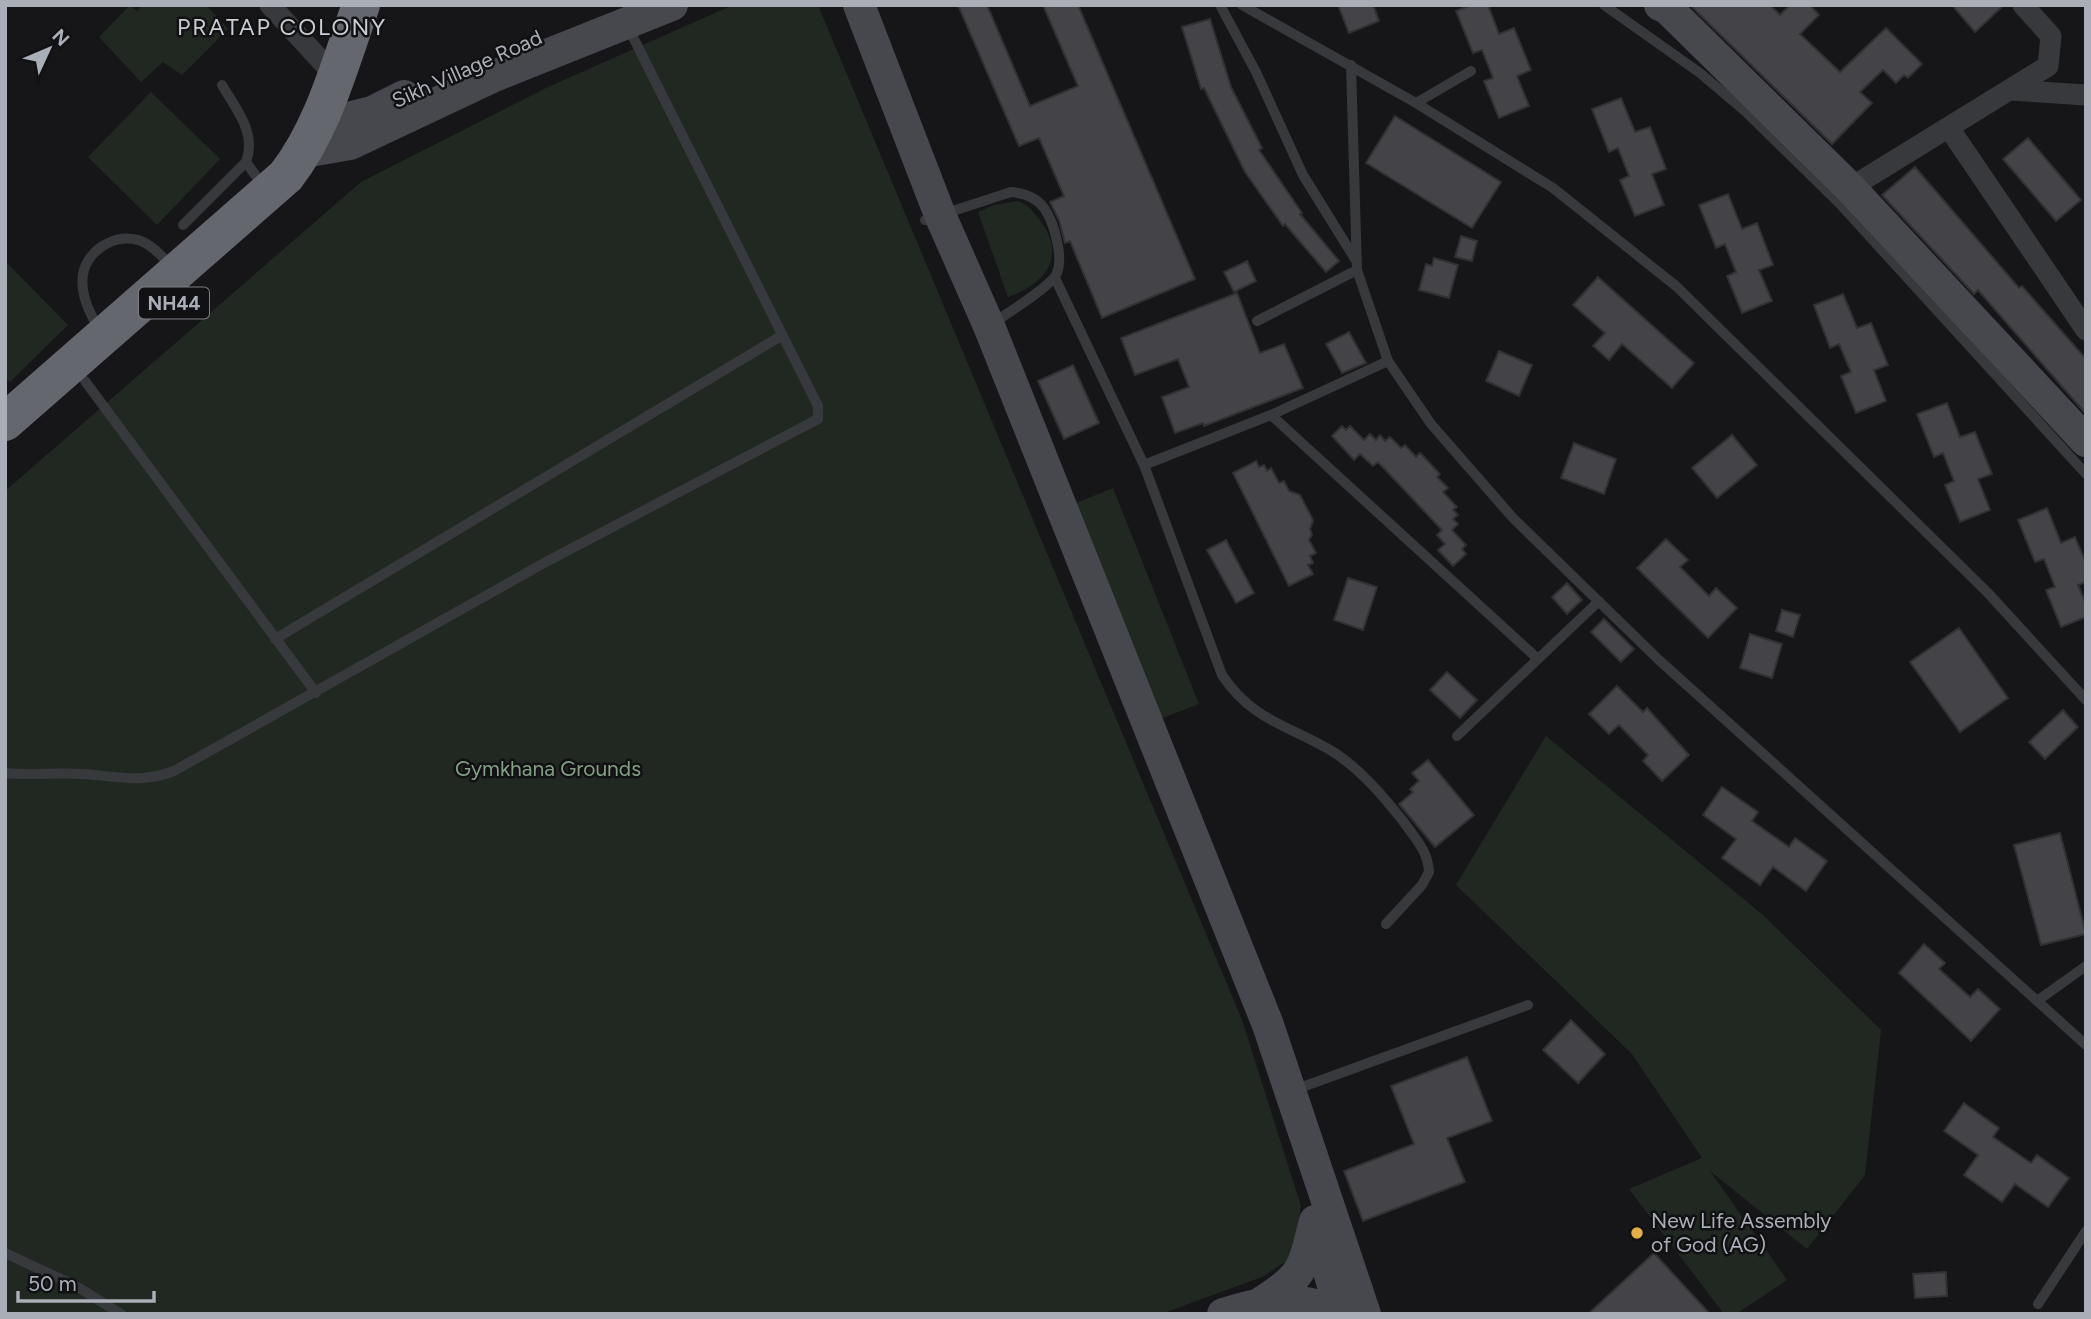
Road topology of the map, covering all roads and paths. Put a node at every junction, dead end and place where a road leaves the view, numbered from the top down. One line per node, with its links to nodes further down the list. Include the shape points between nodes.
1 (270, 5): 14 (street)
2 (360, 5): 14 (highway, NH44)
3 (672, 5): 11 (main road, Sikh Village Road)
4 (843, 5): 24 (main road)
5 (859, 5): 24 (main road)
6 (1220, 5): 26 (lane, via 1303,175)
7 (1242, 5): 12 (lane)
8 (1604, 5): 41 (lane, via 1746,112 1840,204)
9 (2023, 5): 16 (street, via 2051,36 2048,66)
10 (1666, 6): 22 (main road)
11 (621, 15): 20 (main road, Sikh Village Road, via 436,81); 33 (lane)
12 (1351, 65): 18 (lane); 26 (lane)
13 (1471, 71): 18 (lane)
14 (335, 76): 20 (highway, NH44)
15 (222, 85): 21 (lane, via 246,125 250,152)
16 (2010, 90): 17 (street); 19 (street)
17 (2086, 95)
18 (1416, 103): 46 (lane, via 1553,188 1676,286 1988,593)
19 (1949, 128): 22 (street); 31 (street)
20 (318, 142): 23 (highway, NH44); 35 (highway, NH44, via 312,182)
21 (246, 162): 23 (lane); 25 (lane)
22 (1850, 188): 38 (main road)
23 (268, 192): 27 (highway, NH44)
24 (933, 217): 28 (lane, via 1011,192 1023,193 1044,208 1060,251); 30 (main road); 55 (main road, via 1251,1015)
25 (183, 225)
26 (1357, 266): 29 (lane); 34 (lane)
27 (177, 272): 32 (highway, NH44); 32 (lane, via 145,243 122,237 103,245 89,258 83,275 84,297)
28 (1055, 278): 30 (lane); 40 (lane)
29 (1257, 321)
30 (989, 326): 54 (main road, via 1263,1012)
31 (2086, 330)
32 (104, 336): 36 (highway, NH44)
33 (781, 336): 43 (lane); 45 (lane, via 818,406 818,419 812,424 544,563)
34 (1388, 361): 37 (lane); 42 (lane, via 1431,424 1513,519)
35 (85, 381): 39 (highway, NH44); 43 (lane)
36 (12, 411)
37 (1271, 415): 40 (lane); 44 (lane)
38 (2086, 441)
39 (5, 451)
40 (1144, 466): 49 (lane, via 1222,675 1233,691 1273,723 1334,753 1356,770 1382,794 1424,850 1429,872)
41 (2086, 474)
42 (1599, 601): 44 (lane); 51 (lane)
43 (275, 639): 45 (lane)
44 (1538, 659): 47 (lane)
45 (316, 693): 48 (lane, via 156,778)
46 (2086, 701)
47 (1457, 736)
48 (5, 773)
49 (1386, 923)
50 (2086, 966): 51 (lane)
51 (2037, 1001): 53 (lane)
52 (1528, 1005): 54 (lane)
53 (2086, 1045)
54 (1290, 1091): 58 (main road)
55 (1315, 1221): 58 (main road); 59 (main road, via 1304,1265 1288,1285)
56 (2086, 1231): 60 (lane)
57 (5, 1253): 61 (lane, via 76,1286)
58 (1338, 1267): 64 (main road); 65 (main road)
59 (1262, 1302): 62 (main road); 63 (main road, via 1306,1302)
60 (2038, 1304)
61 (121, 1314)
62 (1223, 1314)
63 (1334, 1314)
64 (1340, 1314)
65 (1365, 1314)

